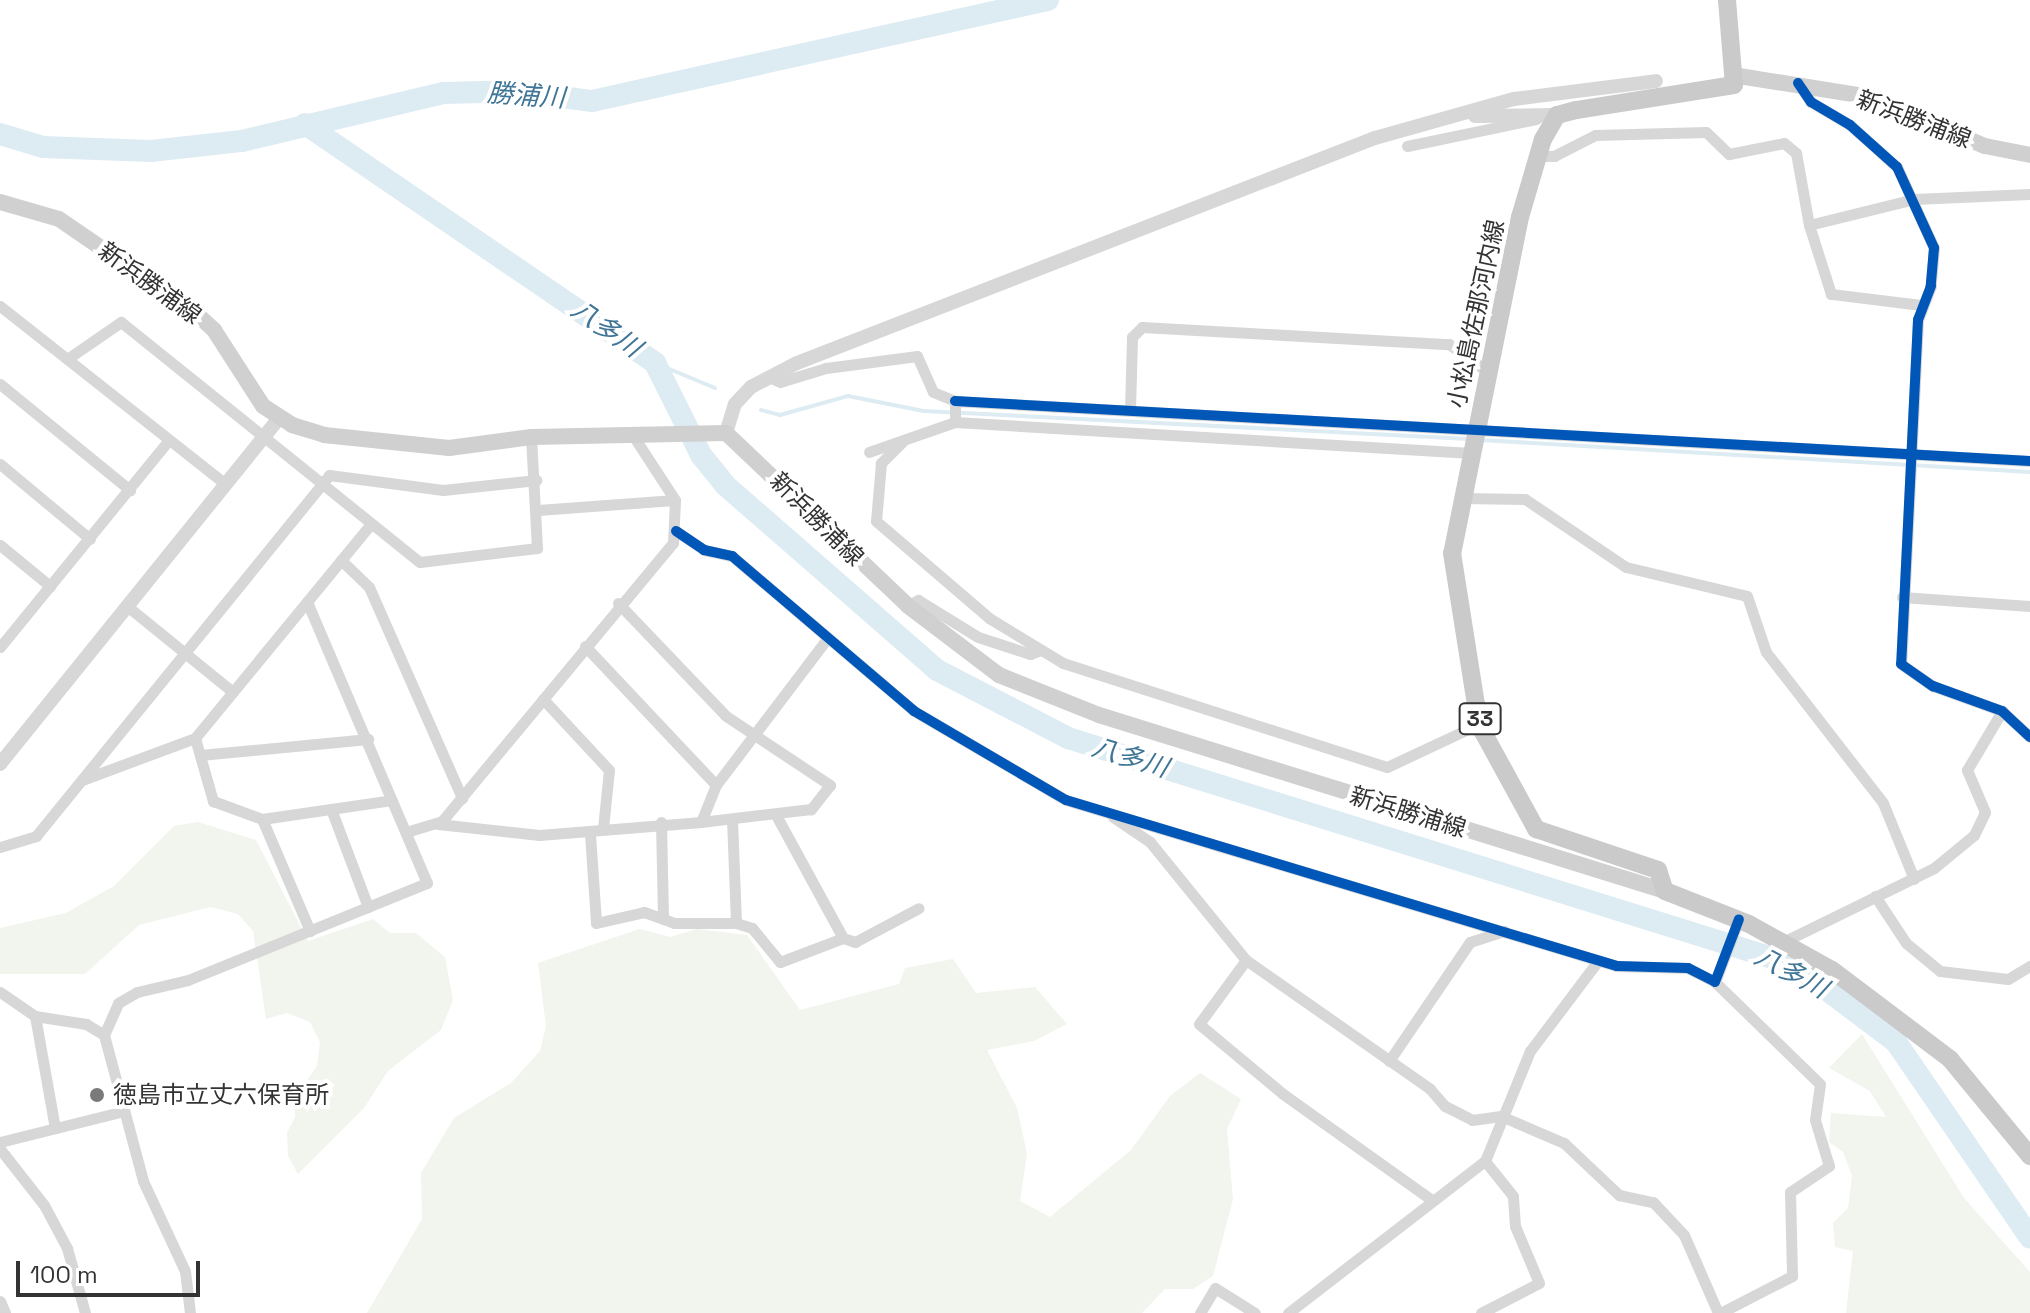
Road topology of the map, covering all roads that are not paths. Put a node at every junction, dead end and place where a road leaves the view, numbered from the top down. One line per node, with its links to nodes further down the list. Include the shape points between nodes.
1 (1727, 0): 2 (main road)
2 (1734, 74): 3 (main road); 4 (main road, 新浜勝浦線); 5 (main road)
3 (1656, 81): 5 (main road); 7 (street, via 1514,99)
4 (1798, 83): 9 (main road, 新浜勝浦線, via 1871,97 1985,146); 12 (street, via 1811,102 1850,125 1897,167)
5 (1621, 99): 6 (main road)
6 (1557, 115): 7 (street, via 1491,114); 8 (street); 10 (main road, 小松島佐那河内線 / 33)
7 (1411, 126): 19 (street)
8 (1407, 146)
9 (2030, 155)
10 (1538, 156): 14 (street, via 1554,156 1595,135 1706,132 1729,154 1784,143 1796,153); 18 (main road, 小松島佐那河内線 / 33)
11 (2030, 194): 12 (street)
12 (1914, 199): 14 (street); 15 (street, via 1934,248 1931,286)
13 (0, 202): 23 (main road, 新浜勝浦線, via 59,219 192,310)
14 (1809, 225): 15 (street, via 1831,294)
15 (1921, 305): 33 (street)
16 (0, 306): 17 (street)
17 (70, 357): 28 (street, via 121,322); 31 (street)
18 (1488, 372): 22 (street, via 1449,344 1142,327 1132,337); 30 (main road, 小松島佐那河内線 / 33)
19 (769, 377): 21 (street, via 780,382 849,364 917,356 933,392); 25 (street, via 735,404)
20 (0, 384): 39 (street)
21 (955, 403): 22 (street); 24 (street)
22 (1130, 410): 30 (street)
23 (278, 419): 27 (main road, via 324,435 432,447); 28 (street)
24 (955, 420): 29 (street); 30 (street)
25 (722, 432): 26 (main road); 53 (main road, 新浜勝浦線)
26 (637, 434): 27 (main road); 41 (street)
27 (531, 437): 36 (street)
28 (263, 438): 37 (street); 38 (street)
29 (904, 440): 32 (street); 58 (street, via 881,463 876,521 966,601)
30 (1474, 440): 33 (street); 40 (main road, 小松島佐那河内線 / 33)
31 (168, 441): 37 (street); 39 (street)
32 (869, 452)
33 (1910, 461): 34 (street); 49 (street)
34 (2030, 461)
35 (0, 464): 45 (street)
36 (536, 480): 38 (street, via 443,490 329,475); 42 (street)
37 (225, 484): 52 (street)
38 (321, 484): 43 (street); 59 (street)
39 (130, 490): 45 (street)
40 (1462, 498): 63 (main road, 小松島佐那河内線 / 33, via 1453,577); 86 (street, via 1525,499 1626,567 1747,596 1766,652 1883,803)
41 (675, 500): 42 (street); 44 (street)
42 (538, 510): 43 (street, via 537,548 420,562)
43 (370, 525): 47 (street)
44 (676, 531): 51 (street, via 673,543); 55 (street, via 704,550 732,556)
45 (90, 539): 48 (street)
46 (1, 549): 48 (street)
47 (341, 560): 50 (street); 72 (street, via 369,587)
48 (50, 586): 57 (street)
49 (1902, 597): 54 (street); 62 (street, via 1899,655 1905,670)
50 (307, 602): 60 (street); 67 (street)
51 (618, 603): 56 (street); 64 (street, via 726,716)
52 (127, 606): 59 (street); 69 (street)
53 (908, 606): 58 (street, via 918,600 978,637 1030,654); 87 (main road, 新浜勝浦線, via 999,675 1050,699)
54 (2030, 606)
55 (826, 640): 64 (street); 75 (street, via 955,736 1054,794)
56 (585, 646): 61 (street); 71 (street)
57 (0, 647)
58 (1041, 650): 63 (street, via 1127,686 1387,767)
59 (185, 653): 60 (street); 70 (street)
60 (233, 692): 66 (street)
61 (543, 699): 72 (street); 82 (street, via 609,770)
62 (2002, 711): 65 (street); 86 (street, via 1967,770 1982,801 1982,823 1952,855)
63 (1481, 723): 87 (main road, 小松島佐那河内線 / 33, via 1536,829 1658,870)
64 (756, 732): 71 (street); 76 (street, via 830,785 811,809)
65 (2030, 737)
66 (195, 738): 68 (street); 70 (street)
67 (368, 739): 68 (street); 73 (street)
68 (200, 755): 77 (street, via 213,801)
69 (0, 764)
70 (82, 780): 85 (street, via 36,836)
71 (716, 785): 80 (street)
72 (462, 798): 81 (street)
73 (392, 800): 74 (street); 83 (street)
74 (331, 809): 77 (street); 89 (street)
75 (1112, 813): 95 (street); 98 (street, via 1150,842)
76 (776, 815): 78 (street); 96 (street)
77 (262, 819): 94 (street)
78 (732, 820): 80 (street); 92 (street)
79 (661, 822): 80 (street); 82 (street); 91 (street)
80 (701, 822)
81 (438, 824): 83 (street); 84 (street)
82 (603, 828): 84 (street)
83 (406, 832): 89 (street, via 427,883)
84 (590, 834): 91 (street, via 596,923 644,912)
85 (0, 847)
86 (1914, 879): 88 (street)
87 (1665, 891): 93 (main road, 小松島佐那河内線 / 33)
88 (1875, 896): 97 (street); 100 (street, via 1906,943 1940,971 2008,979)
89 (368, 907): 94 (street)
90 (919, 908): 96 (street, via 855,942)
91 (663, 919): 92 (street)
92 (736, 923): 96 (street, via 752,928 780,962)
93 (1738, 923): 97 (main road, 小松島佐那河内線 / 33); 101 (street)
94 (310, 931): 104 (street, via 188,980 137,992 118,1003)
95 (1504, 931): 99 (street); 105 (street, via 1470,942)
96 (843, 938)
97 (1785, 941): 111 (main road, 小松島佐那河内線 / 33, via 1922,1035 1975,1087)
98 (1246, 960): 105 (street); 113 (street, via 1199,1024 1283,1094)
99 (1597, 962): 101 (street, via 1688,968); 107 (street, via 1544,1026)
100 (2030, 966)
101 (1715, 982): 122 (street, via 1820,1084 1815,1120 1829,1166 1790,1192 1792,1276)
102 (0, 992): 103 (street)
103 (35, 1016): 104 (street, via 86,1024); 108 (street)
104 (104, 1035): 106 (street)
105 (1389, 1061): 107 (street, via 1461,1117)
106 (124, 1111): 108 (street); 117 (street, via 143,1181 185,1271)
107 (1501, 1116): 112 (street); 122 (street, via 1579,1153 1619,1195 1653,1202 1684,1235)
108 (55, 1128): 109 (street)
109 (0, 1142)
110 (0, 1149): 116 (street, via 44,1205 67,1248)
111 (2030, 1156)
112 (1485, 1161): 113 (street); 121 (street, via 1513,1196 1515,1226 1539,1283)
113 (1433, 1201): 120 (street)
114 (0, 1301): 115 (street)
115 (5, 1313)
116 (85, 1313)
117 (190, 1313)
118 (1200, 1313): 119 (street, via 1215,1288)
119 (1255, 1313)
120 (1288, 1313)
121 (1481, 1313)
122 (1719, 1313)

